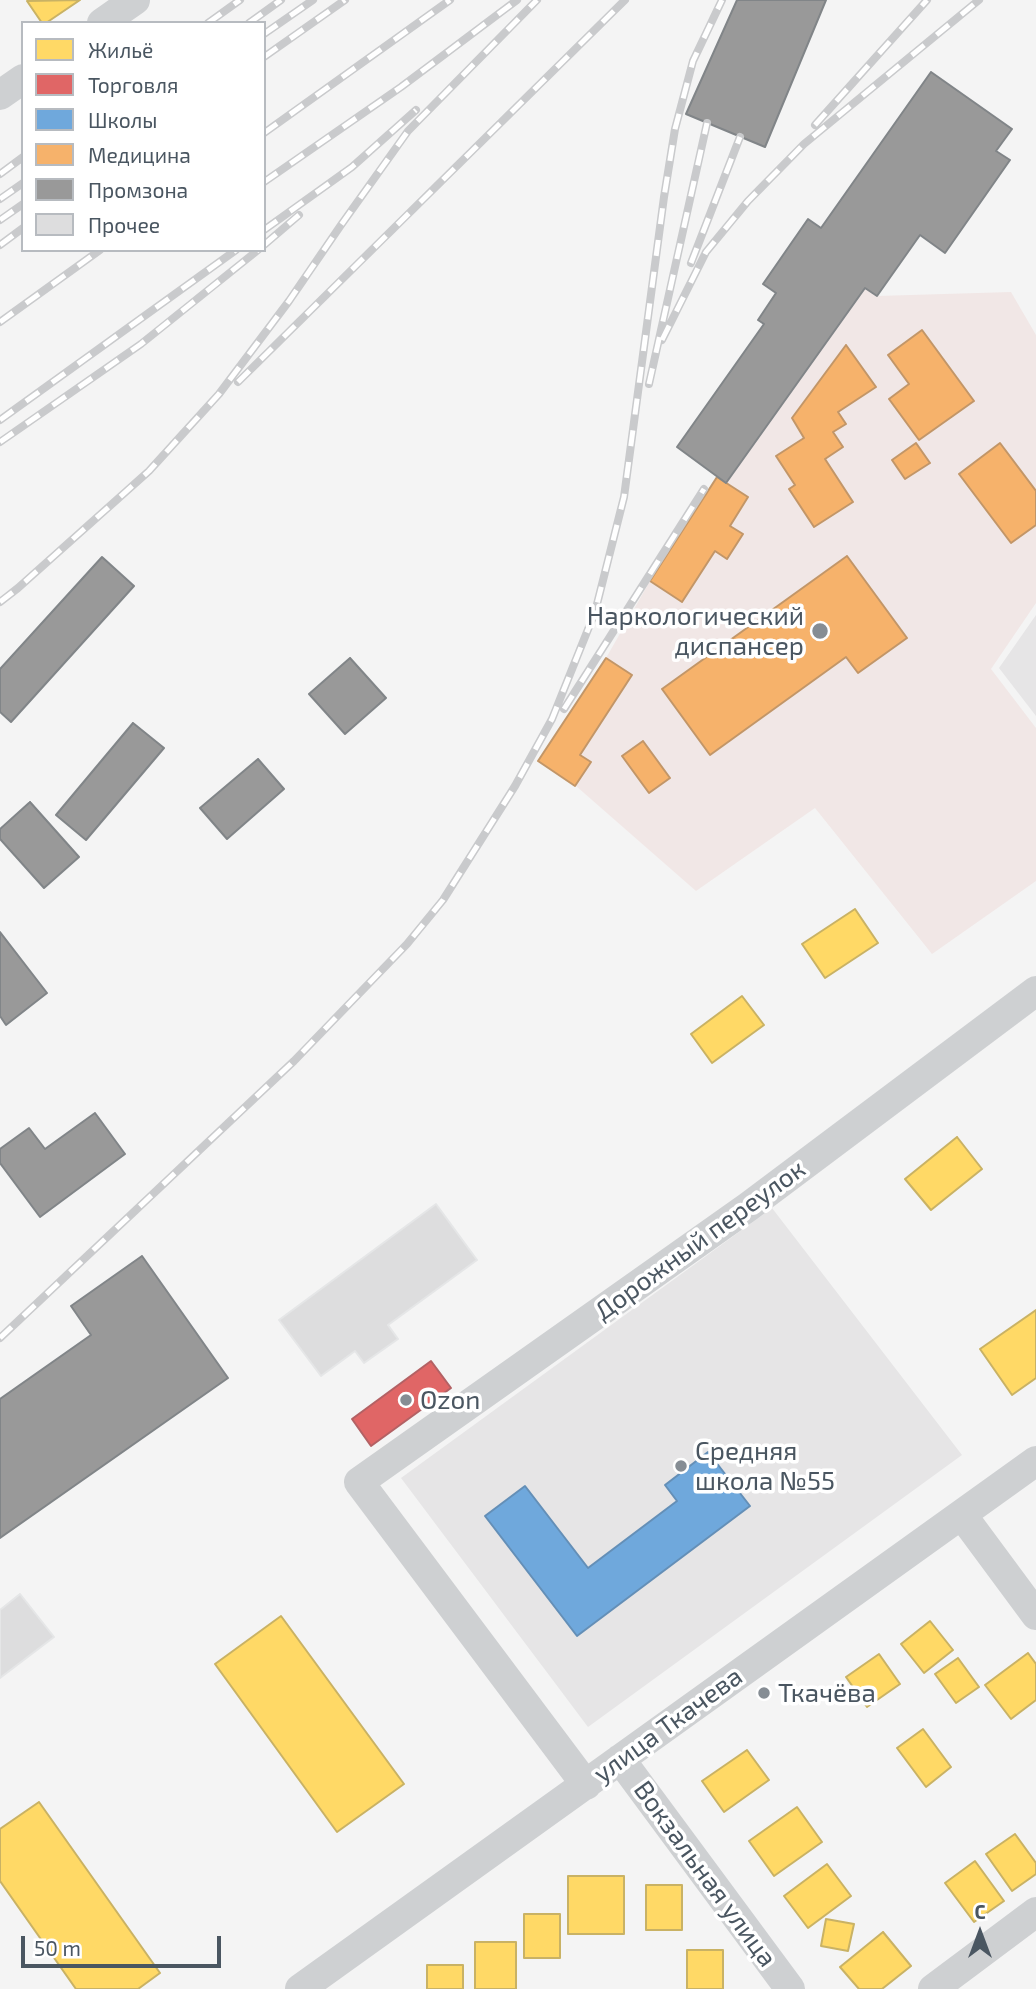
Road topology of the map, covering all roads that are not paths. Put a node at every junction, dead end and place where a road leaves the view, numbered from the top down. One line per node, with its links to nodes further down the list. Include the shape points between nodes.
1 (128, 2): 2 (street)
2 (104, 21)
3 (21, 80): 4 (street)
4 (0, 95)
5 (1036, 991): 10 (street, Дорожный переулок, via 748,1207 359,1482)
6 (1036, 1461): 7 (street, улица Ткачева)
7 (962, 1515): 8 (street); 9 (street, улица Ткачева)
8 (1036, 1615)
9 (620, 1759): 10 (street, улица Ткачева); 13 (street, Вокзальная улица)
10 (586, 1785): 12 (street, улица Ткачева)
11 (1036, 1912): 14 (street)
12 (300, 1989)
13 (790, 1989)
14 (933, 1989)

